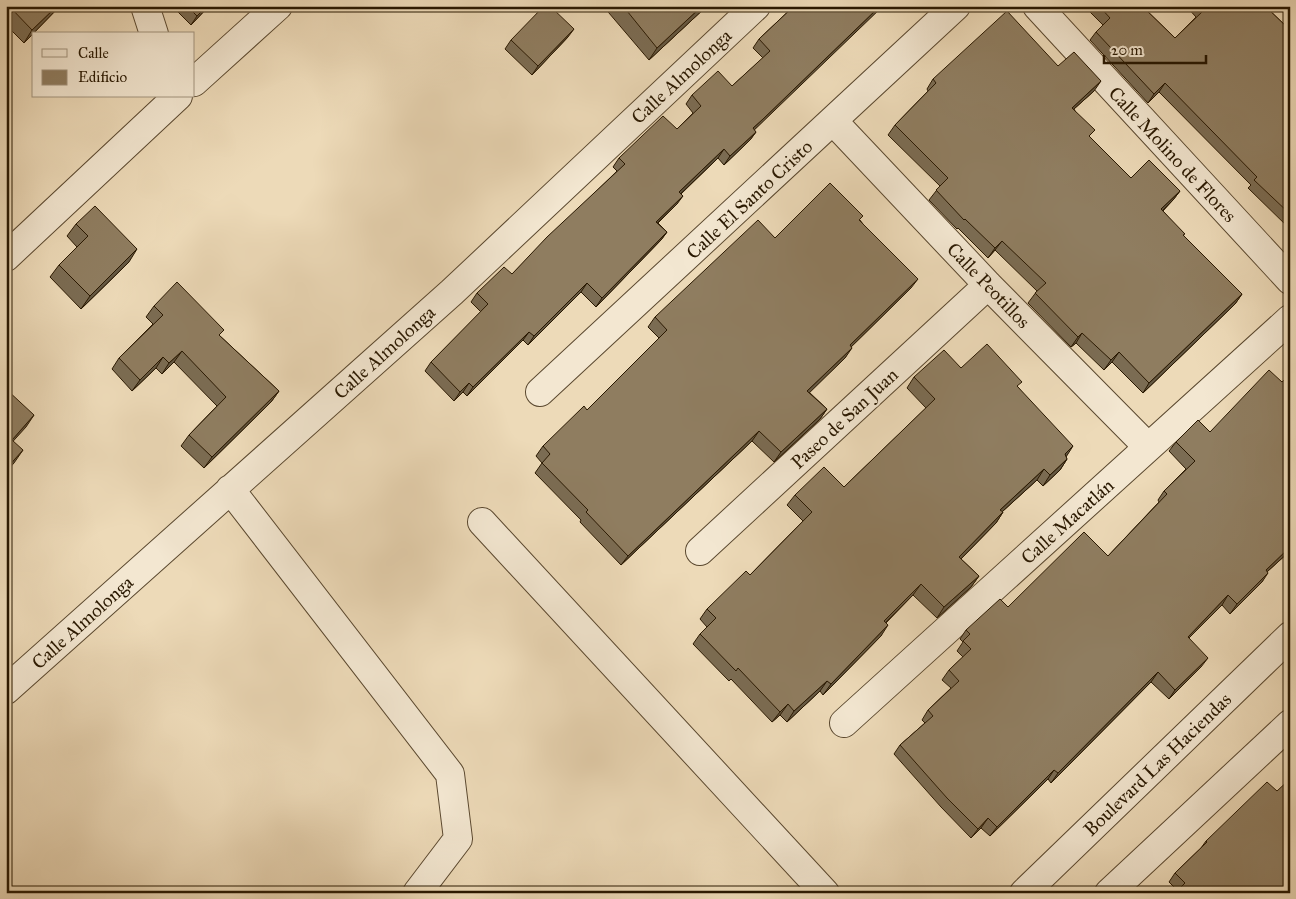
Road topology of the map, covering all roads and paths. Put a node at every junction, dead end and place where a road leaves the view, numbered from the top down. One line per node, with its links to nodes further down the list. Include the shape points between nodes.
1 (145, 6): 6 (street)
2 (278, 6): 7 (street)
3 (756, 6): 16 (street, Calle Almolonga, via 452,292)
4 (956, 6): 9 (street, Calle El Santo Cristo)
5 (1036, 6): 11 (street, Calle Molino de Flores)
6 (153, 32)
7 (195, 81)
8 (175, 98): 10 (street)
9 (833, 121): 12 (street, Calle Peotillos); 14 (street, Calle El Santo Cristo)
10 (6, 257)
11 (1290, 280)
12 (988, 285): 15 (street, Calle Peotillos); 18 (street, Paseo de San Juan)
13 (1290, 319): 15 (street, Calle Macatlán)
14 (540, 392)
15 (1148, 447): 21 (street, Calle Macatlán)
16 (230, 489): 20 (street, Calle Almolonga); 23 (street, via 450,774 458,840)
17 (482, 522): 24 (street)
18 (700, 551)
19 (1290, 636): 25 (street, Boulevard Las Haciendas)
20 (6, 690)
21 (844, 723)
22 (1290, 724): 26 (street)
23 (417, 893)
24 (825, 893)
25 (1024, 893)
26 (1109, 893)

